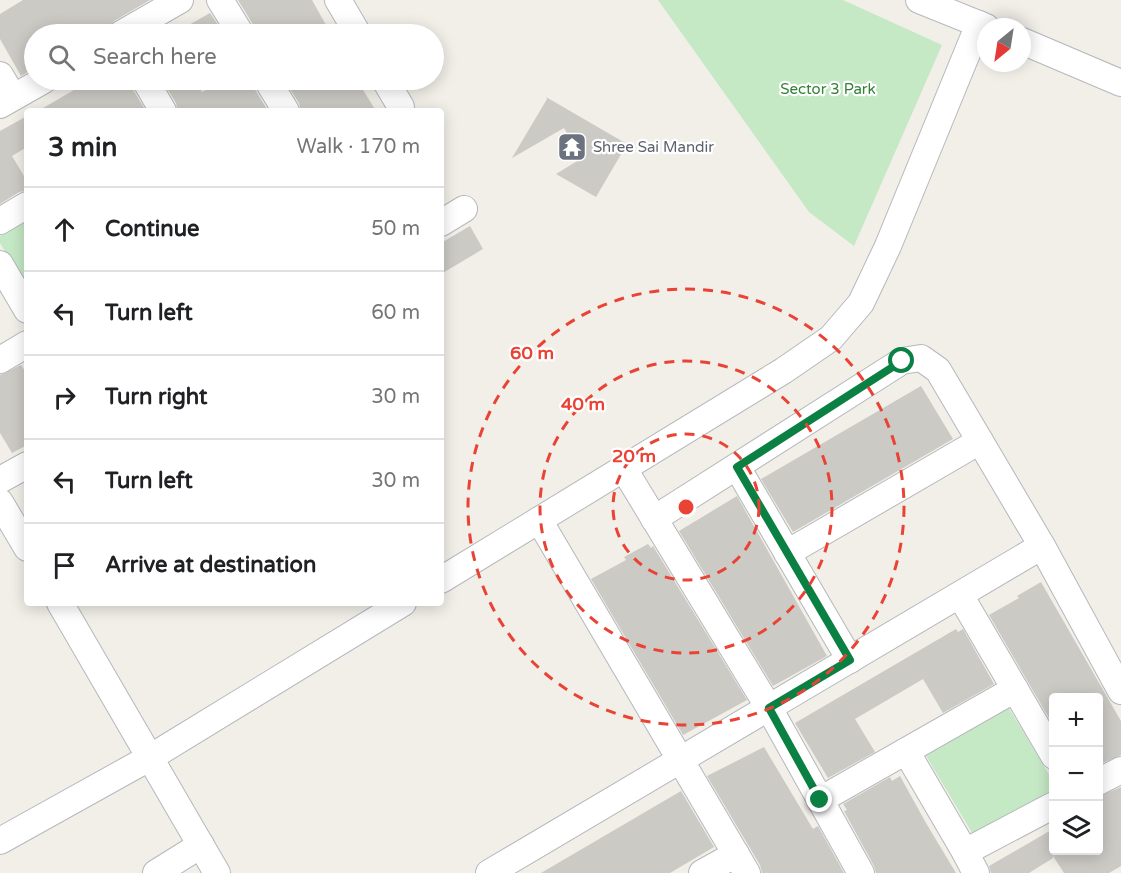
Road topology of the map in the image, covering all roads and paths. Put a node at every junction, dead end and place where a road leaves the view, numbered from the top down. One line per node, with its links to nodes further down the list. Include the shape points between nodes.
1 (180, 0): 5 (street)
2 (220, 0): 6 (street)
3 (338, 0): 7 (street)
4 (919, 0): 8 (street)
5 (138, 24)
6 (235, 24)
7 (352, 24)
8 (977, 24)
9 (977, 38): 32 (street, via 861,303 831,338)
10 (1031, 45): 12 (street)
11 (0, 75): 17 (street)
12 (1121, 83)
13 (26, 90): 17 (street)
14 (151, 90): 18 (street)
15 (273, 90): 19 (street)
16 (390, 90): 20 (street)
17 (7, 101)
18 (162, 108)
19 (284, 108)
20 (399, 108)
21 (24, 207): 23 (street)
22 (464, 209): 24 (street)
23 (0, 221)
24 (444, 221)
25 (0, 264): 26 (street)
26 (24, 305)
27 (24, 346): 28 (street)
28 (0, 360)
29 (980, 441): 31 (street, via 938,370 921,358 902,361); 38 (street); 39 (street)
30 (24, 467): 33 (street)
31 (737, 467): 35 (street); 39 (street)
32 (624, 469): 35 (street); 36 (street)
33 (0, 480)
34 (1, 506): 37 (street)
35 (654, 519): 47 (street)
36 (539, 520): 40 (street); 51 (street)
37 (24, 543)
38 (1042, 546): 41 (street); 46 (street)
39 (788, 553): 44 (street)
40 (444, 578)
41 (960, 595): 44 (street); 45 (street)
42 (62, 606): 50 (street)
43 (399, 606): 50 (street)
44 (850, 660): 47 (street)
45 (1015, 689): 48 (street); 49 (street)
46 (1121, 691)
47 (769, 708): 51 (street); 54 (street)
48 (1049, 749)
49 (906, 750): 54 (street); 59 (street)
50 (151, 757): 56 (street); 57 (street)
51 (682, 760): 58 (street); 62 (street)
52 (1121, 770): 53 (street)
53 (1103, 779)
54 (820, 800): 64 (street)
55 (1049, 809): 59 (street)
56 (0, 841)
57 (201, 845): 60 (street); 61 (street)
58 (741, 863): 63 (street)
59 (971, 863)
60 (156, 873)
61 (217, 873)
62 (490, 873)
63 (702, 873)
64 (861, 873)

